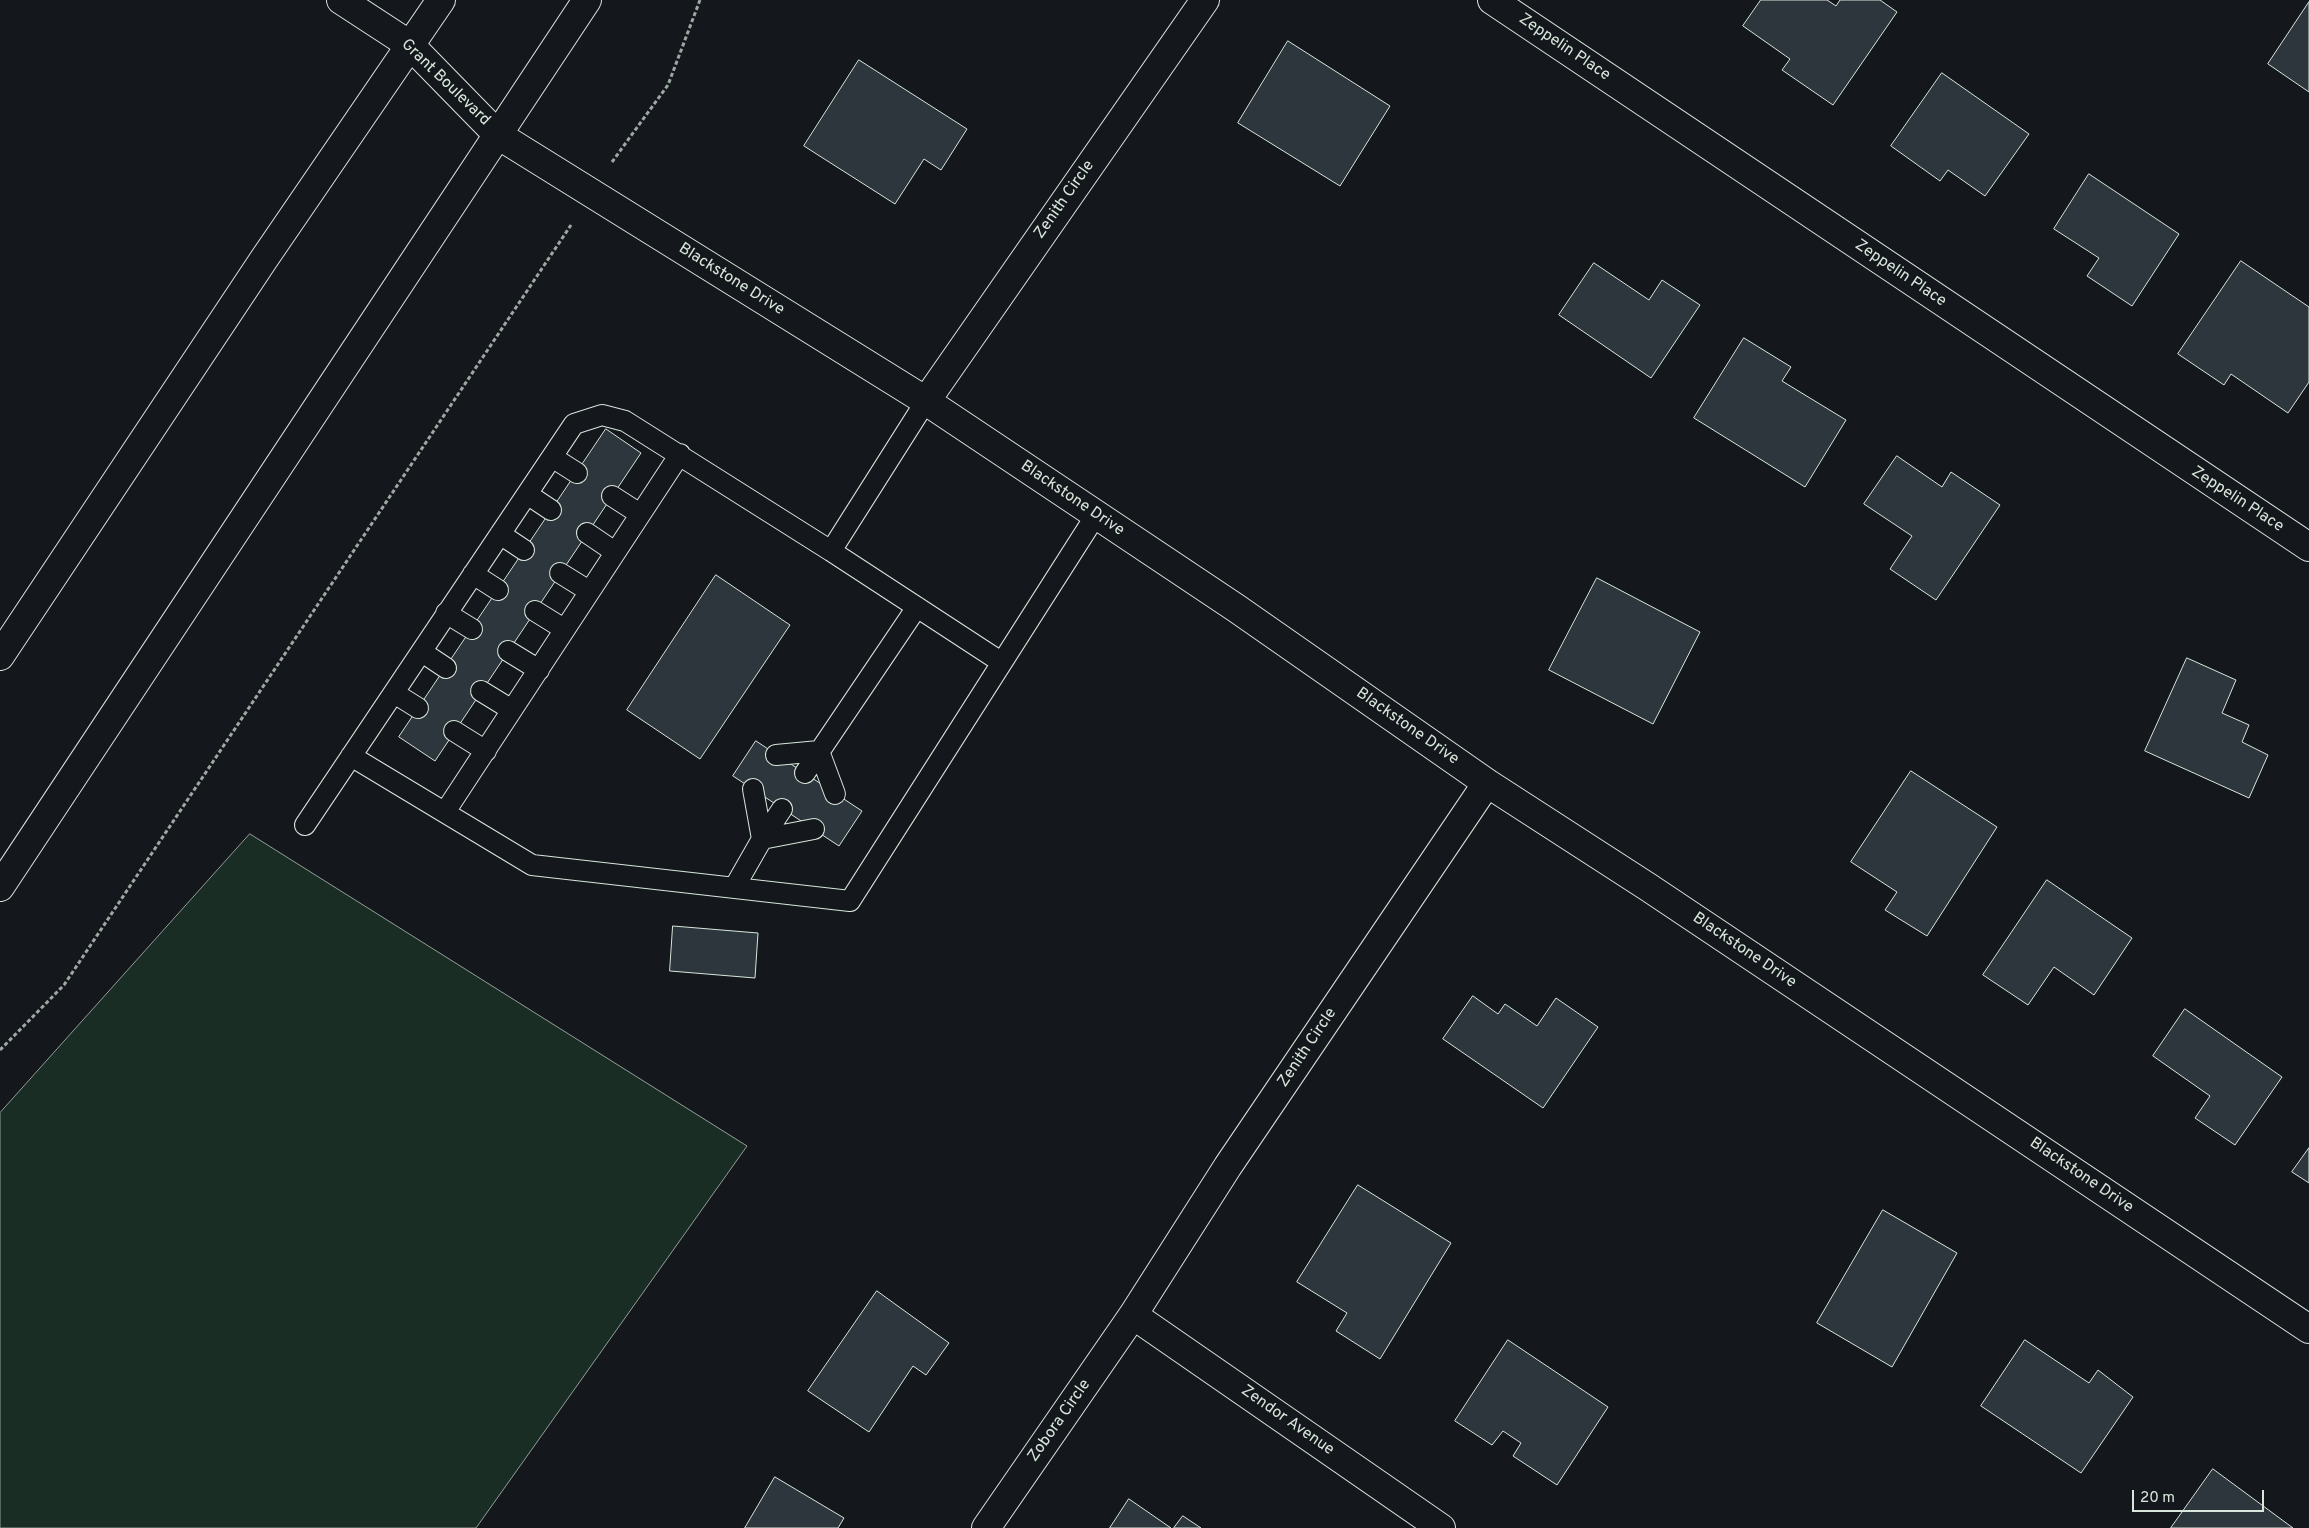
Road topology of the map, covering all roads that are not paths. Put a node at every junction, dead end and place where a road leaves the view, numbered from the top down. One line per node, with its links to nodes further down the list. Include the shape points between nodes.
1 (341, 0): 6 (main road, Grant Boulevard)
2 (441, 0): 6 (main road)
3 (587, 0): 7 (main road)
4 (1205, 0): 8 (main road, Zenith Circle)
5 (1492, 0): 19 (main road, Zeppelin Place)
6 (410, 45): 7 (main road, Grant Boulevard); 34 (main road)
7 (498, 135): 8 (main road, Blackstone Drive); 56 (main road)
8 (926, 401): 16 (main road, Blackstone Drive); 22 (lane)
9 (680, 454): 10 (lane, via 626,421 602,415 574,424); 15 (lane); 22 (lane)
10 (552, 457): 11 (lane); 12 (lane)
11 (577, 473)
12 (527, 494): 14 (lane); 18 (lane)
13 (612, 496): 15 (lane)
14 (551, 510)
15 (640, 514): 21 (lane)
16 (1096, 515): 35 (lane); 48 (main road, Blackstone Drive)
17 (587, 533): 21 (lane)
18 (500, 534): 20 (lane); 24 (lane)
19 (2309, 547)
20 (524, 550)
21 (614, 552): 26 (lane)
22 (831, 552): 27 (lane)
23 (560, 573): 26 (lane)
24 (472, 574): 25 (lane); 29 (lane)
25 (498, 590)
26 (589, 591): 31 (lane)
27 (917, 607): 35 (lane); 44 (lane)
28 (535, 611): 31 (lane)
29 (446, 614): 30 (lane); 33 (lane)
30 (472, 629)
31 (564, 629): 37 (lane)
32 (508, 651): 37 (lane)
33 (422, 652): 36 (lane); 39 (lane)
34 (0, 656)
35 (1001, 662): 57 (lane, via 850,901)
36 (446, 668)
37 (539, 670): 41 (lane)
38 (482, 690): 41 (lane)
39 (394, 693): 40 (lane); 46 (lane)
40 (418, 708)
41 (512, 710): 43 (lane)
42 (454, 731): 43 (lane)
43 (486, 750): 52 (lane)
44 (819, 751): 45 (lane); 47 (lane); 50 (lane)
45 (776, 755)
46 (351, 756): 52 (lane); 53 (lane)
47 (805, 773)
48 (1487, 783): 58 (main road, Zenith Circle, via 1228,1166); 59 (main road, Blackstone Drive)
49 (753, 790): 55 (lane)
50 (835, 794)
51 (782, 809): 55 (lane)
52 (445, 812): 57 (lane, via 532,865)
53 (305, 825)
54 (814, 829): 55 (lane)
55 (762, 839): 57 (lane)
56 (0, 888)
57 (734, 888)
58 (1133, 1315): 60 (main road, Zobora Circle); 61 (main road, Zendor Avenue)
59 (2309, 1329)
60 (986, 1528)
61 (1441, 1528)

